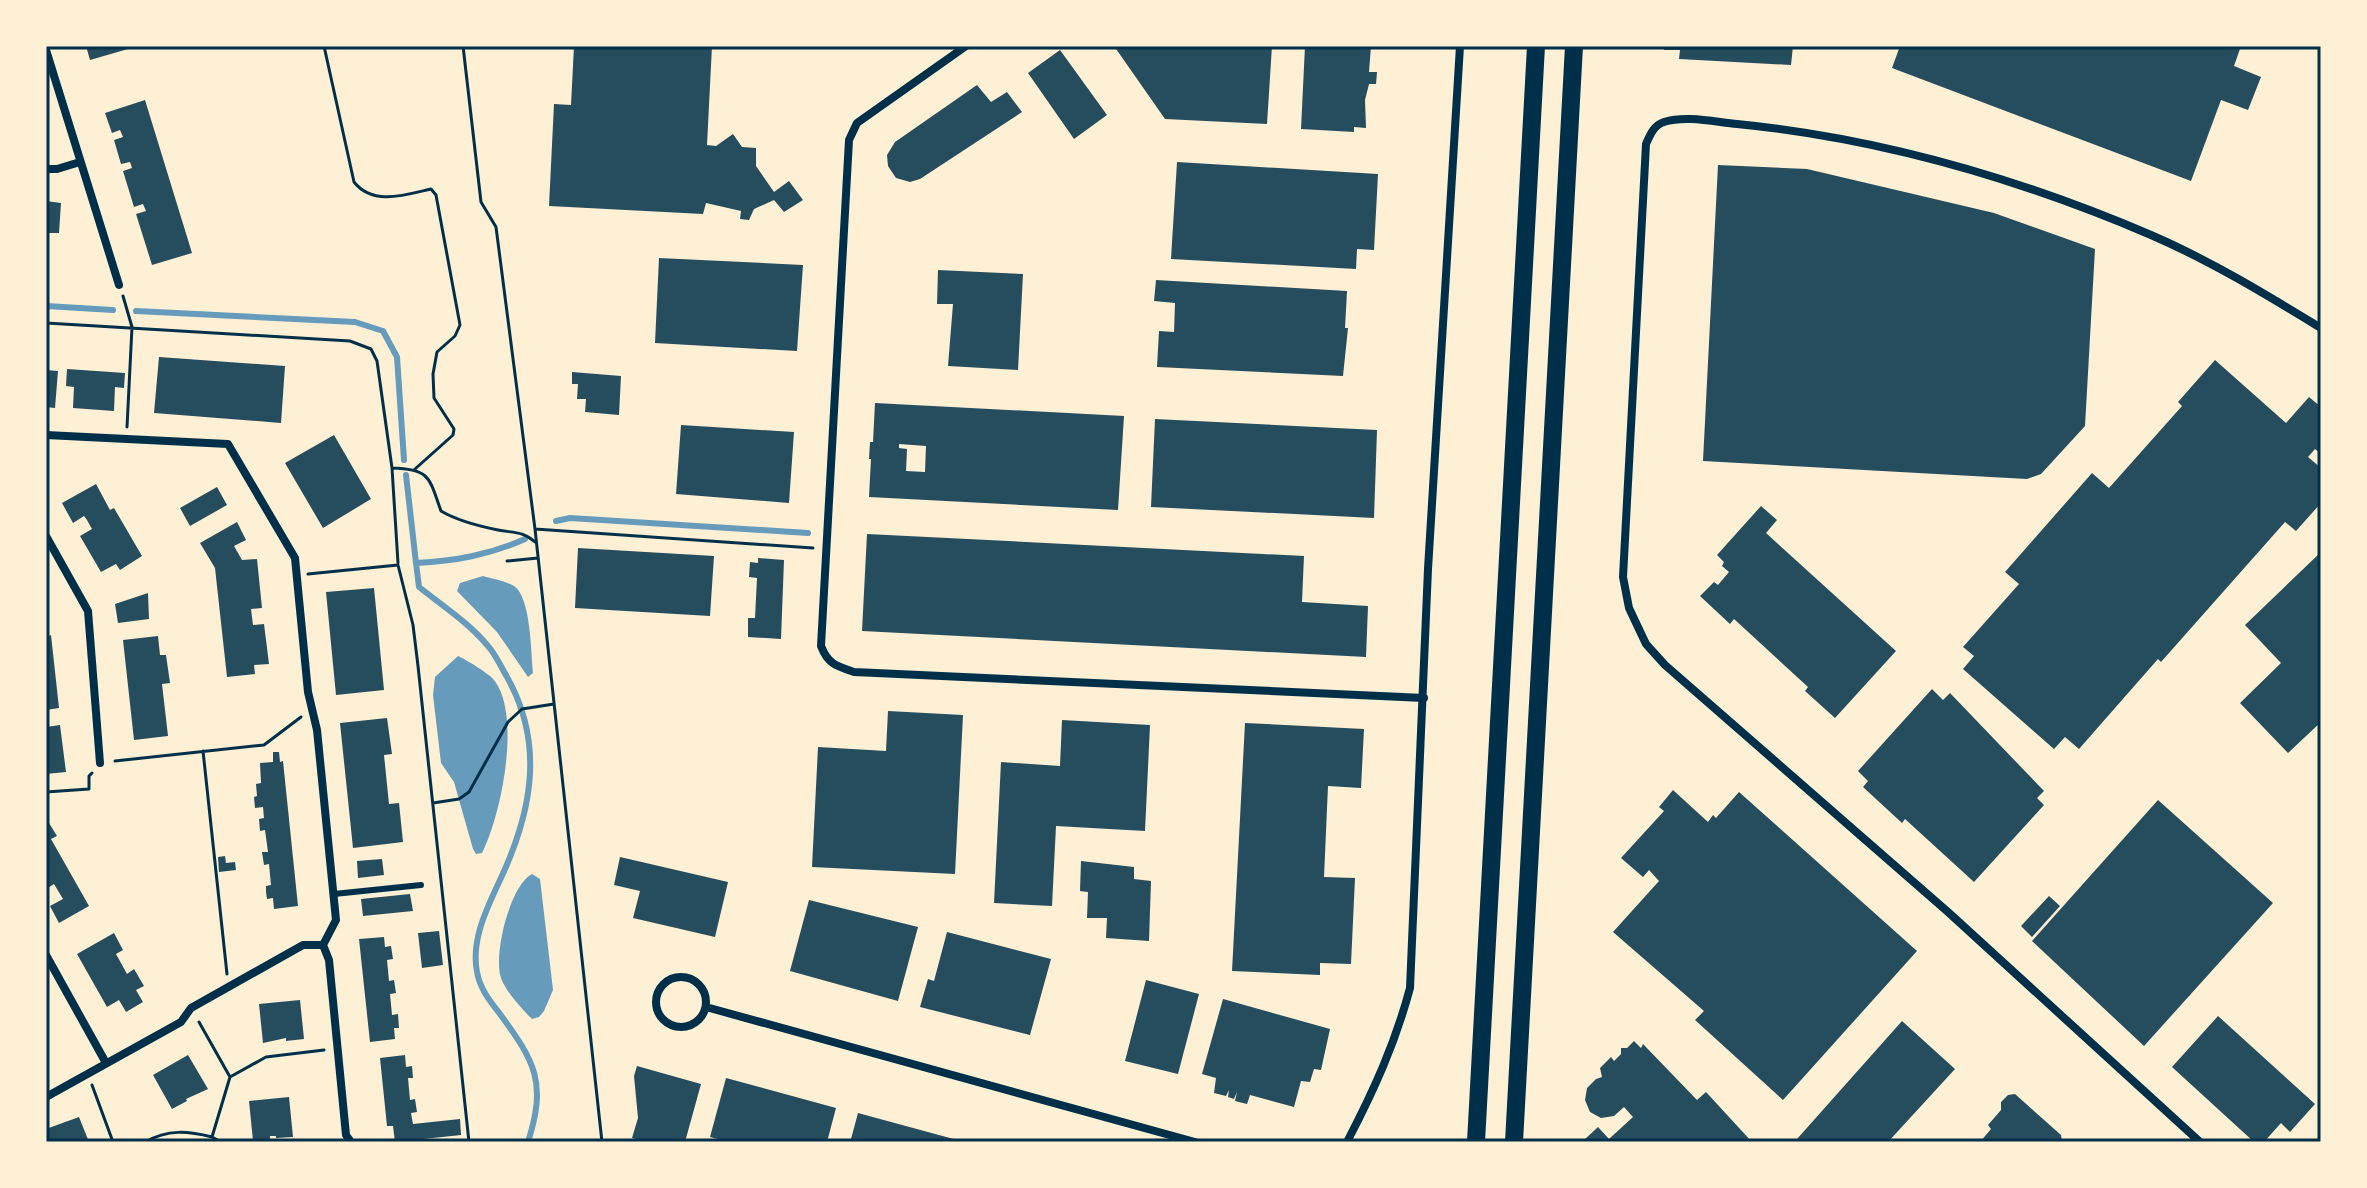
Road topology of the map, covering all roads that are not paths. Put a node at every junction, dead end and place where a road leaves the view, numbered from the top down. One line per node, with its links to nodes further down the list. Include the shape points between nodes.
1 (966, 46): 12 (street, via 857,123 849,140 821,646 831,665 854,672)
2 (1460, 46): 12 (street)
3 (1536, 46): 24 (highway)
4 (1574, 46): 25 (highway)
5 (46, 50): 6 (street)
6 (80, 162): 7 (street); 8 (street)
7 (46, 169)
8 (119, 285)
9 (2321, 328): 26 (street, via 2227,271 2150,235 1904,152 1782,129 1693,120 1657,125 1646,144 1623,577 1629,608 1646,644)
10 (46, 435): 15 (street, via 228,444 295,558)
11 (46, 536): 13 (street, via 88,611)
12 (1424, 698): 23 (street, via 1410,988 1383,1071)
13 (100, 763)
14 (421, 885): 15 (lane)
15 (334, 894): 16 (street, via 336,920)
16 (323, 945): 19 (street, via 303,945); 21 (street)
17 (46, 955): 19 (street)
18 (706, 1007): 18 (street, via 699,985 684,977 668,981 656,1001 660,1017 677,1028 697,1023); 22 (street)
19 (106, 1063): 20 (street)
20 (46, 1097)
21 (351, 1142)
22 (1195, 1142)
23 (1347, 1142)
24 (1476, 1142)
25 (1514, 1142)
26 (2200, 1142)

